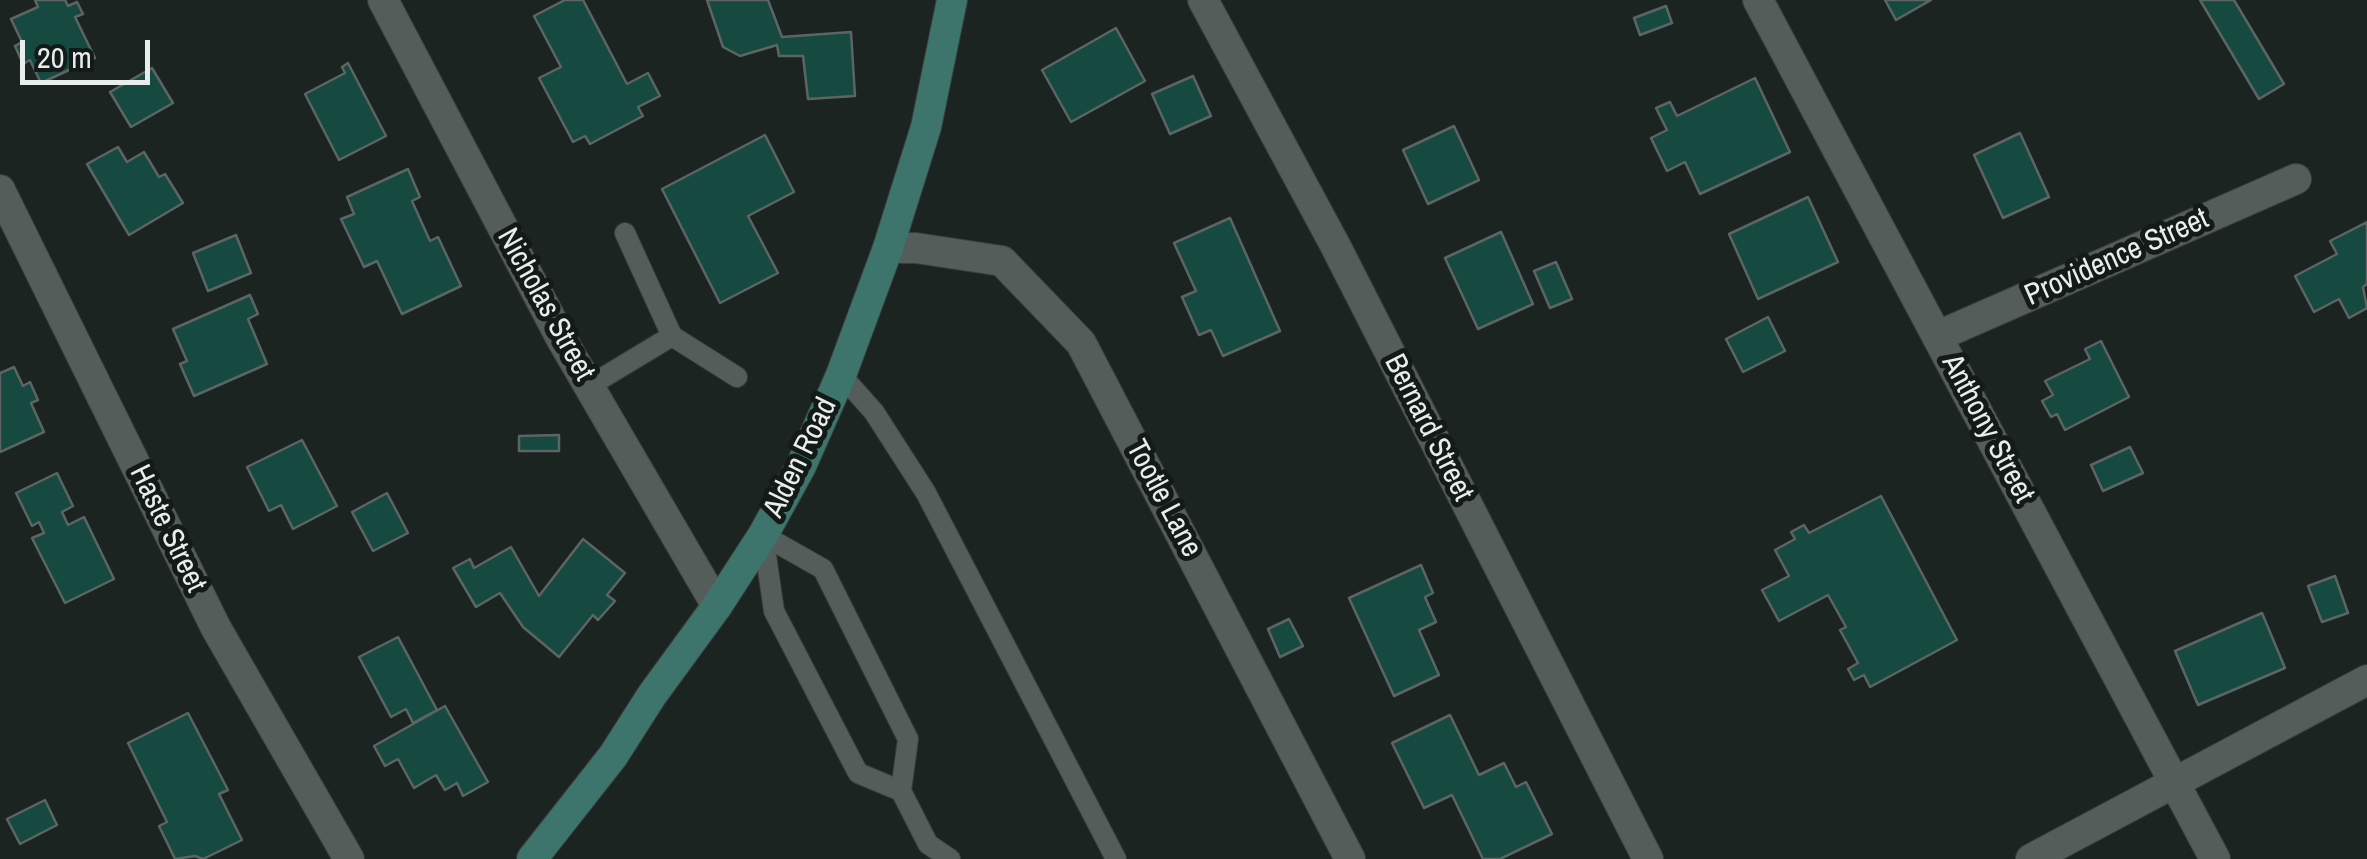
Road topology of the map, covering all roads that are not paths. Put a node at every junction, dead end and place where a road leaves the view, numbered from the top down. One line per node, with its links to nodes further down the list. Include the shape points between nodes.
1 (382, 0): 13 (street, Nicholas Street)
2 (952, 0): 8 (main road, Alden Road, via 926,127)
3 (1203, 0): 25 (street, Bernard Street)
4 (1758, 0): 10 (street, Anthony Street)
5 (2296, 179): 10 (street, Providence Street)
6 (0, 190): 20 (street, Haste Street, via 216,628)
7 (625, 233): 9 (lane)
8 (888, 248): 11 (main road, Alden Road); 24 (street, Tootle Lane, via 1002,261 1081,343)
9 (672, 336): 12 (lane); 13 (lane)
10 (1938, 336): 17 (street, Anthony Street)
11 (841, 375): 14 (main road, Alden Road); 23 (lane, via 874,412 926,493)
12 (738, 377)
13 (589, 386): 15 (street, Nicholas Street)
14 (763, 535): 15 (main road, Alden Road); 18 (lane, via 774,612 858,773); 18 (lane, via 823,570 908,740)
15 (717, 606): 21 (main road, Alden Road)
16 (2367, 680): 17 (street)
17 (2172, 782): 26 (street); 27 (street, Anthony Street)
18 (901, 791): 19 (lane)
19 (926, 852): 22 (lane)
20 (349, 859)
21 (532, 859)
22 (950, 859)
23 (1116, 859)
24 (1350, 859)
25 (1648, 859)
26 (2031, 859)
27 (2215, 859)

